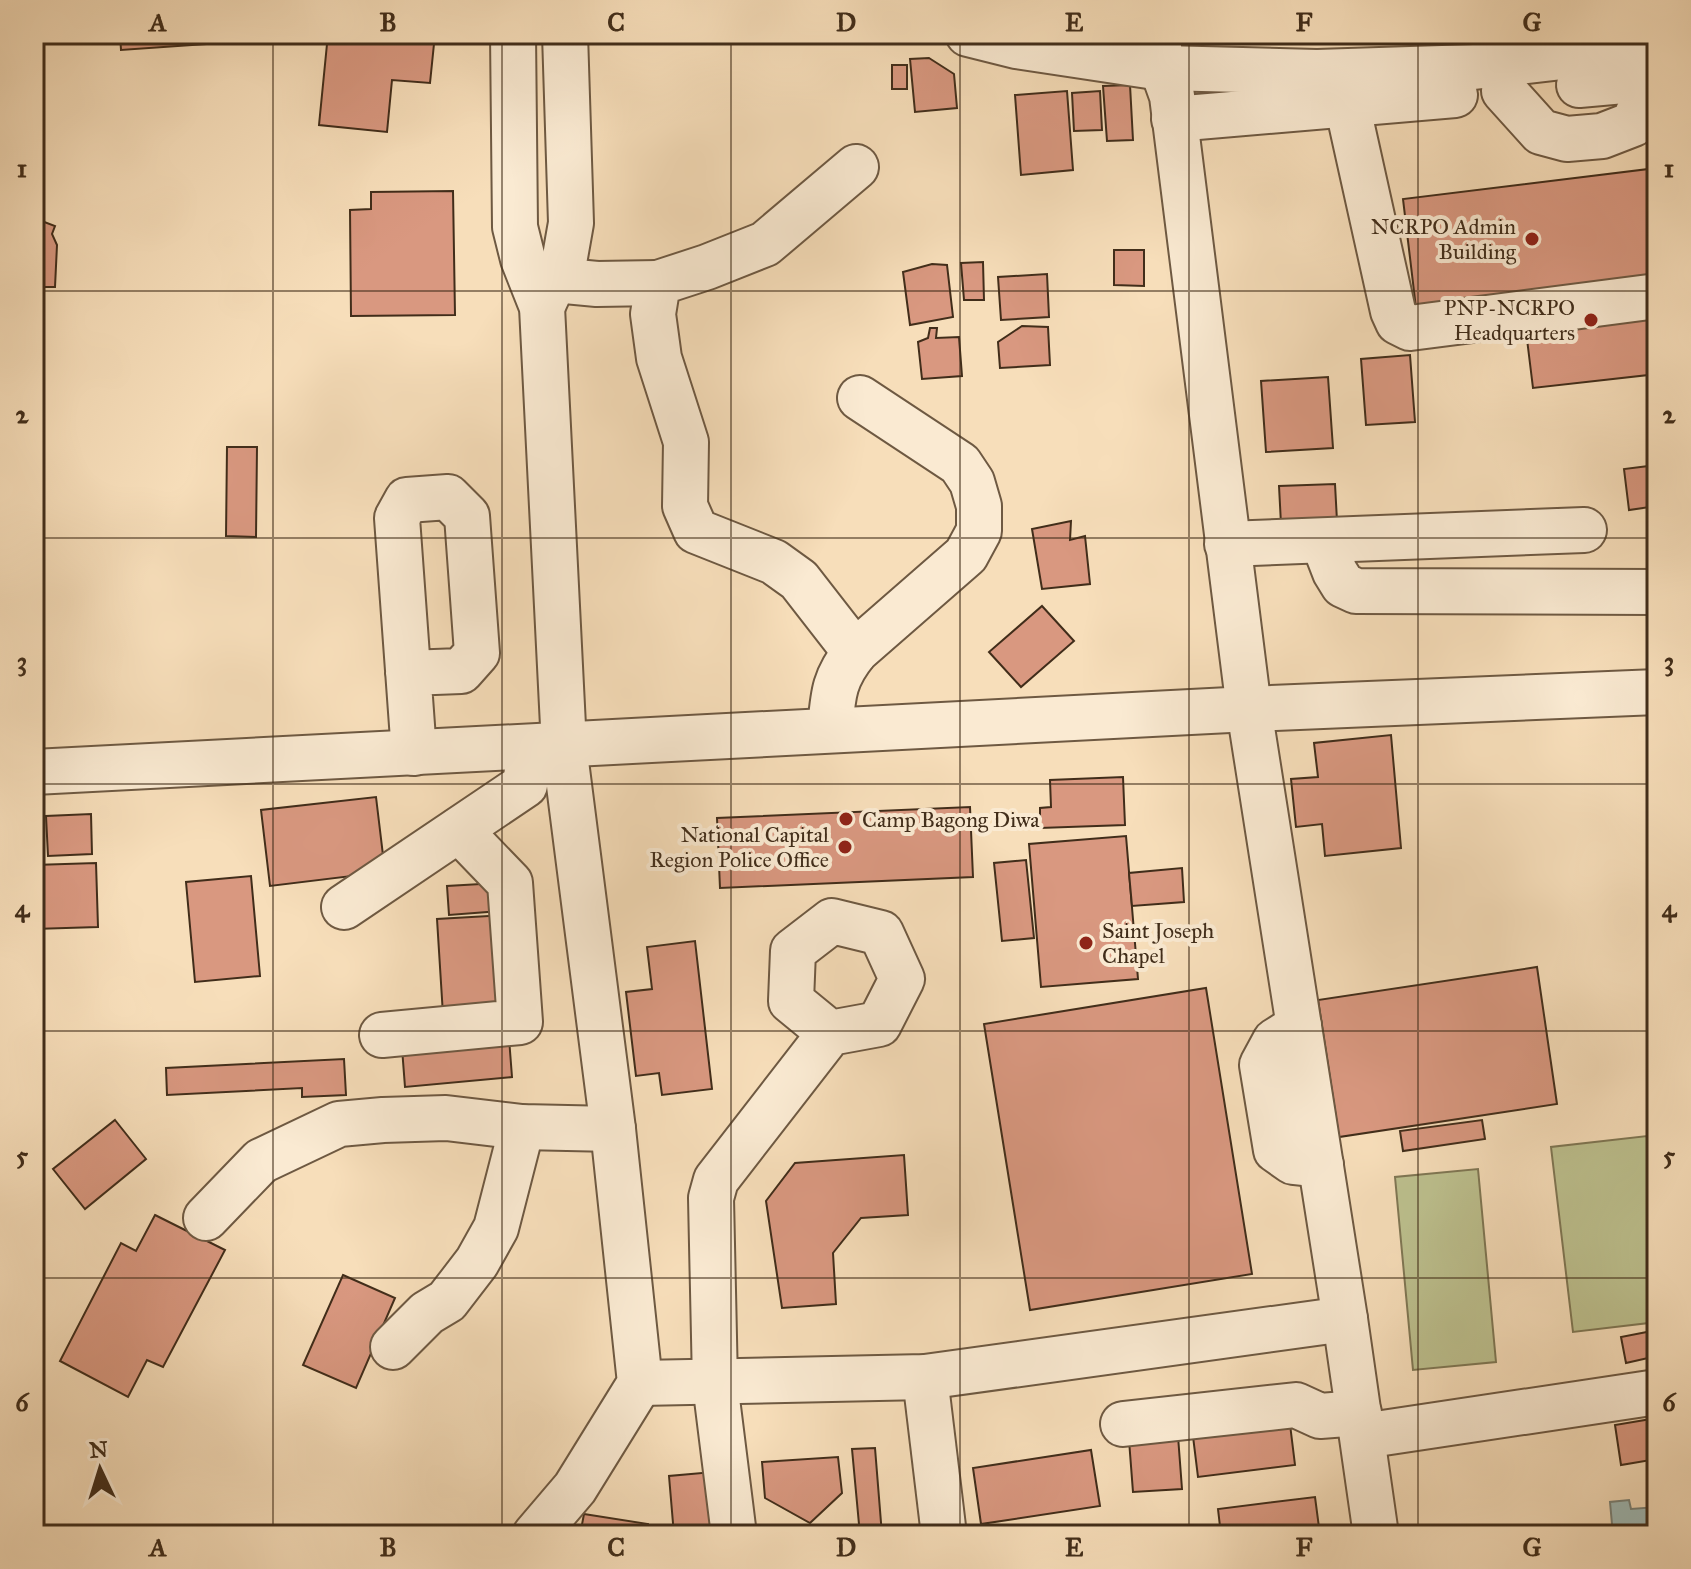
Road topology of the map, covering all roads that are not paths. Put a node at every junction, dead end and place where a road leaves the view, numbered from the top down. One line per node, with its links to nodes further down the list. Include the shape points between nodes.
1 (513, 34): 10 (street, via 515,227 523,259)
2 (565, 34): 10 (street, via 571,223 565,257)
3 (968, 34): 4 (street, via 1016,46)
4 (1159, 51): 5 (street, via 1317,72); 7 (street)
5 (1656, 67): 6 (street, via 1504,91)
6 (1347, 104): 7 (street); 11 (street, via 1398,322 1410,328)
7 (1174, 119): 15 (street)
8 (856, 167): 9 (street, via 765,244)
9 (658, 283): 10 (street, via 597,284); 17 (street, via 653,314 659,358 686,442 685,506 696,531 774,562 799,580)
10 (549, 293): 22 (street)
11 (1657, 296)
12 (860, 398): 17 (street, via 960,464 979,506 979,531 966,555)
13 (1584, 530): 14 (street)
14 (1323, 541): 15 (street); 16 (street, via 1343,585 1356,591)
15 (1227, 544): 20 (street)
16 (1657, 592)
17 (855, 652): 21 (street, via 841,669)
18 (408, 673): 23 (street)
19 (1657, 692): 20 (street)
20 (1249, 709): 21 (street); 32 (street)
21 (830, 730): 22 (street)
22 (547, 746): 23 (street); 25 (street, via 525,785); 30 (street)
23 (414, 753): 24 (street)
24 (34, 772)
25 (459, 830): 26 (street); 28 (street, via 510,883 520,1022)
26 (344, 907)
27 (830, 1033): 36 (street, via 716,1180 711,1198)
28 (382, 1035)
29 (522, 1127): 30 (street); 31 (street, via 446,1118 339,1124 261,1161); 33 (street, via 496,1228 477,1262 447,1301)
30 (613, 1129): 35 (street)
31 (206, 1218)
32 (1345, 1319): 34 (street); 39 (street)
33 (393, 1347)
34 (925, 1377): 36 (street); 42 (street)
35 (640, 1383): 36 (street); 40 (street, via 575,1488)
36 (715, 1383): 41 (street)
37 (1657, 1392): 39 (street)
38 (1123, 1424): 39 (street, via 1296,1405)
39 (1361, 1424): 43 (street)
40 (535, 1535)
41 (734, 1535)
42 (944, 1535)
43 (1376, 1535)

